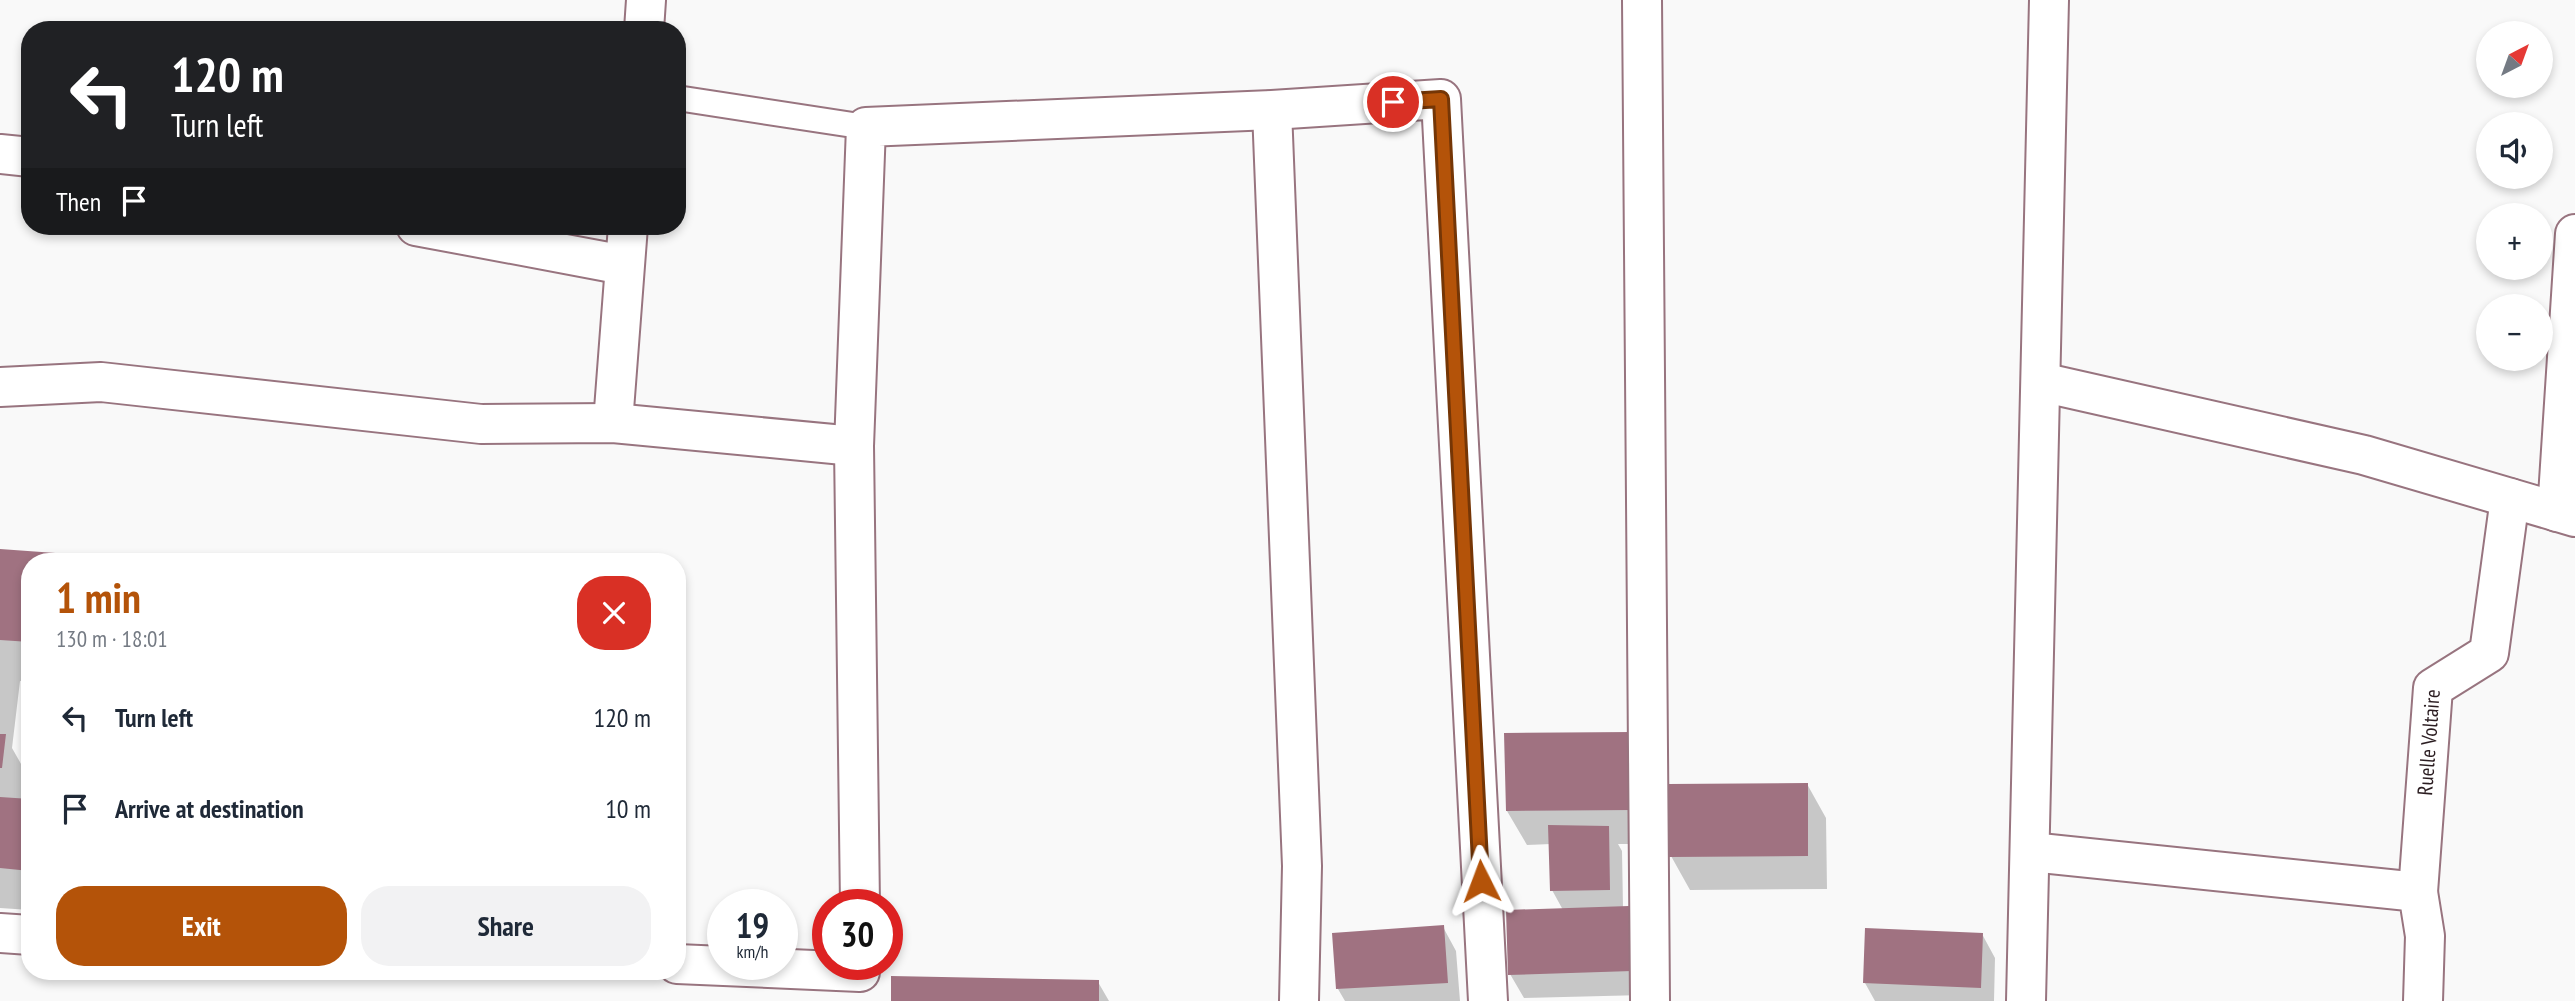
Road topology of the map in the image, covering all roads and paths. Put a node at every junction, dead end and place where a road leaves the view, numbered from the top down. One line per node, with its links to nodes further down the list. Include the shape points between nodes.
1 (646, 0): 4 (street)
2 (1642, 0): 29 (street)
3 (2049, 0): 14 (street)
4 (645, 21)
5 (686, 99): 7 (lane)
6 (1272, 110): 7 (street); 27 (street, via 1302,866); 28 (street, via 1441,99)
7 (866, 127): 17 (street)
8 (0, 153): 9 (street)
9 (21, 156)
10 (2575, 234): 19 (street)
11 (463, 235): 13 (street)
12 (627, 235): 13 (street)
13 (624, 265): 16 (street)
14 (2041, 382): 18 (street, via 2364,455); 20 (street)
15 (0, 387): 16 (street, via 101,382 481,424)
16 (613, 422): 17 (street)
17 (854, 446): 21 (street)
18 (2510, 498): 19 (street); 22 (street, Ruelle Voltaire, via 2489,653 2433,688)
19 (2566, 514)
20 (2030, 852): 22 (street); 30 (street)
21 (860, 889)
22 (2418, 892): 31 (street, via 2425,936)
23 (0, 933): 24 (street)
24 (21, 934)
25 (686, 965): 26 (street)
26 (812, 975)
27 (1299, 1001)
28 (1488, 1001)
29 (1650, 1001)
30 (2026, 1001)
31 (2423, 1001)

